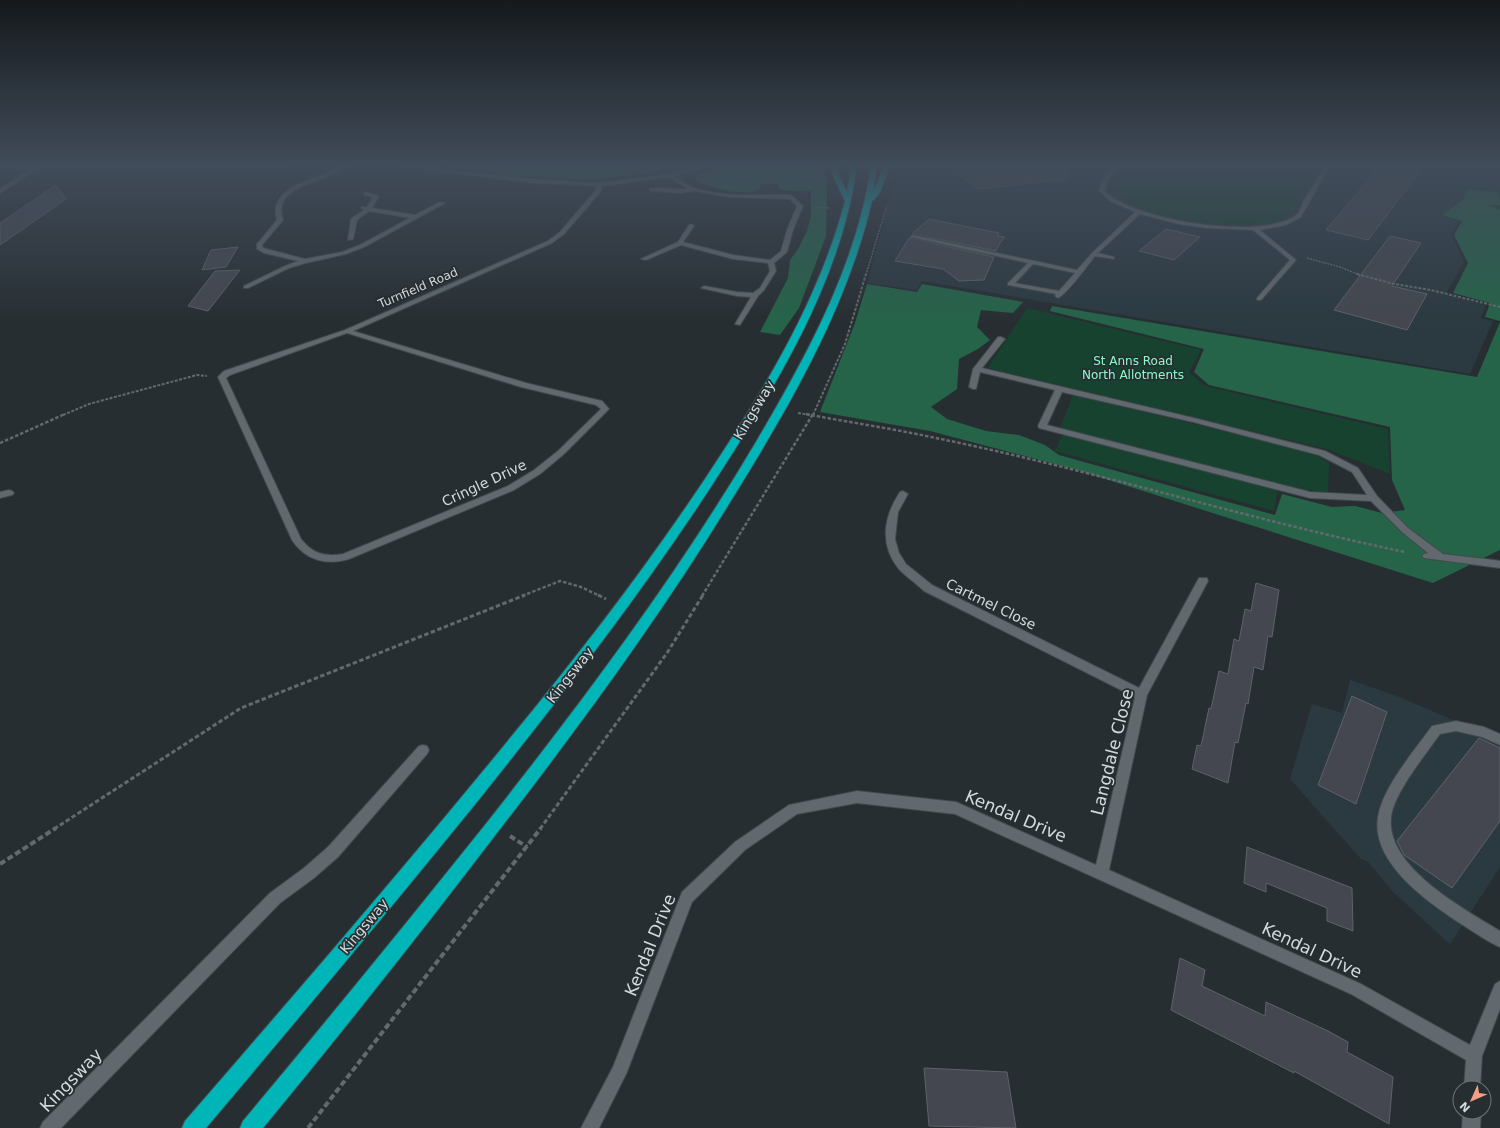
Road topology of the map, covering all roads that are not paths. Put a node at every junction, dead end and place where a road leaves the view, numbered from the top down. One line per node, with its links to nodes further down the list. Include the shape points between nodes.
1 (280, 219): 19 (street, via 258,245 260,249)
2 (354, 219): 14 (street)
3 (412, 219): 19 (street, via 362,246 344,253)
4 (574, 219): 28 (street, Turnfield Road, via 554,240)
5 (795, 219): 20 (street, via 786,248 780,258)
6 (843, 219): 49 (highway, Kingsway, via 833,252 783,361 683,522 623,607 546,706 416,864)
7 (864, 219): 50 (highway, Kingsway, via 854,254 807,359 748,466 704,537 574,721 331,1031)
8 (1131, 219): 16 (street)
9 (1165, 219): 12 (street, via 1219,228)
10 (1294, 219): 12 (street, via 1283,225)
11 (691, 226): 15 (street)
12 (1255, 229): 26 (street, via 1292,260)
13 (913, 237): 21 (street)
14 (350, 239)
15 (680, 243): 18 (street); 20 (street, via 733,257)
16 (1094, 254): 17 (street); 22 (street)
17 (1112, 258)
18 (644, 259)
19 (305, 261): 23 (street)
20 (771, 262): 25 (street, via 773,270 762,289)
21 (1032, 262): 22 (street); 22 (street, via 1010,284 1060,295)
22 (1080, 272)
23 (246, 286)
24 (704, 288): 25 (street)
25 (755, 295): 27 (street)
26 (1259, 298)
27 (738, 324)
28 (347, 331): 31 (street, Turnfield Road); 31 (street, Cringle Drive, via 524,385 599,404 605,409 548,464 511,488 345,557 326,558 307,553 297,540)
29 (1001, 339): 30 (street)
30 (978, 369): 32 (street); 33 (street)
31 (222, 377)
32 (973, 387)
33 (1059, 389): 35 (street, via 1322,453 1355,470); 35 (street, via 1042,426 1310,495)
34 (903, 494): 40 (street, Cartmel Close, via 893,512 890,539 894,553 902,566 928,588)
35 (1374, 498): 37 (street, via 1405,530)
36 (1427, 556): 37 (street)
37 (1440, 557): 38 (street)
38 (1500, 565)
39 (1203, 581): 40 (street, Langdale Close)
40 (1141, 695): 43 (street, Langdale Close)
41 (1500, 740): 44 (street, via 1484,732 1456,726 1436,730 1388,803 1384,818 1384,834 1389,850 1407,872 1446,906)
42 (423, 750): 48 (street, Kingsway, via 333,852 275,898)
43 (1101, 873): 46 (street, Kendal Drive, via 1356,990); 51 (street, Kendal Drive, via 956,808 857,797 794,809 740,846 687,897 618,1072)
44 (1500, 940)
45 (1500, 989): 46 (street)
46 (1474, 1056): 47 (street)
47 (1472, 1080)
48 (49, 1128)
49 (192, 1128)
50 (250, 1128)
51 (590, 1128)

